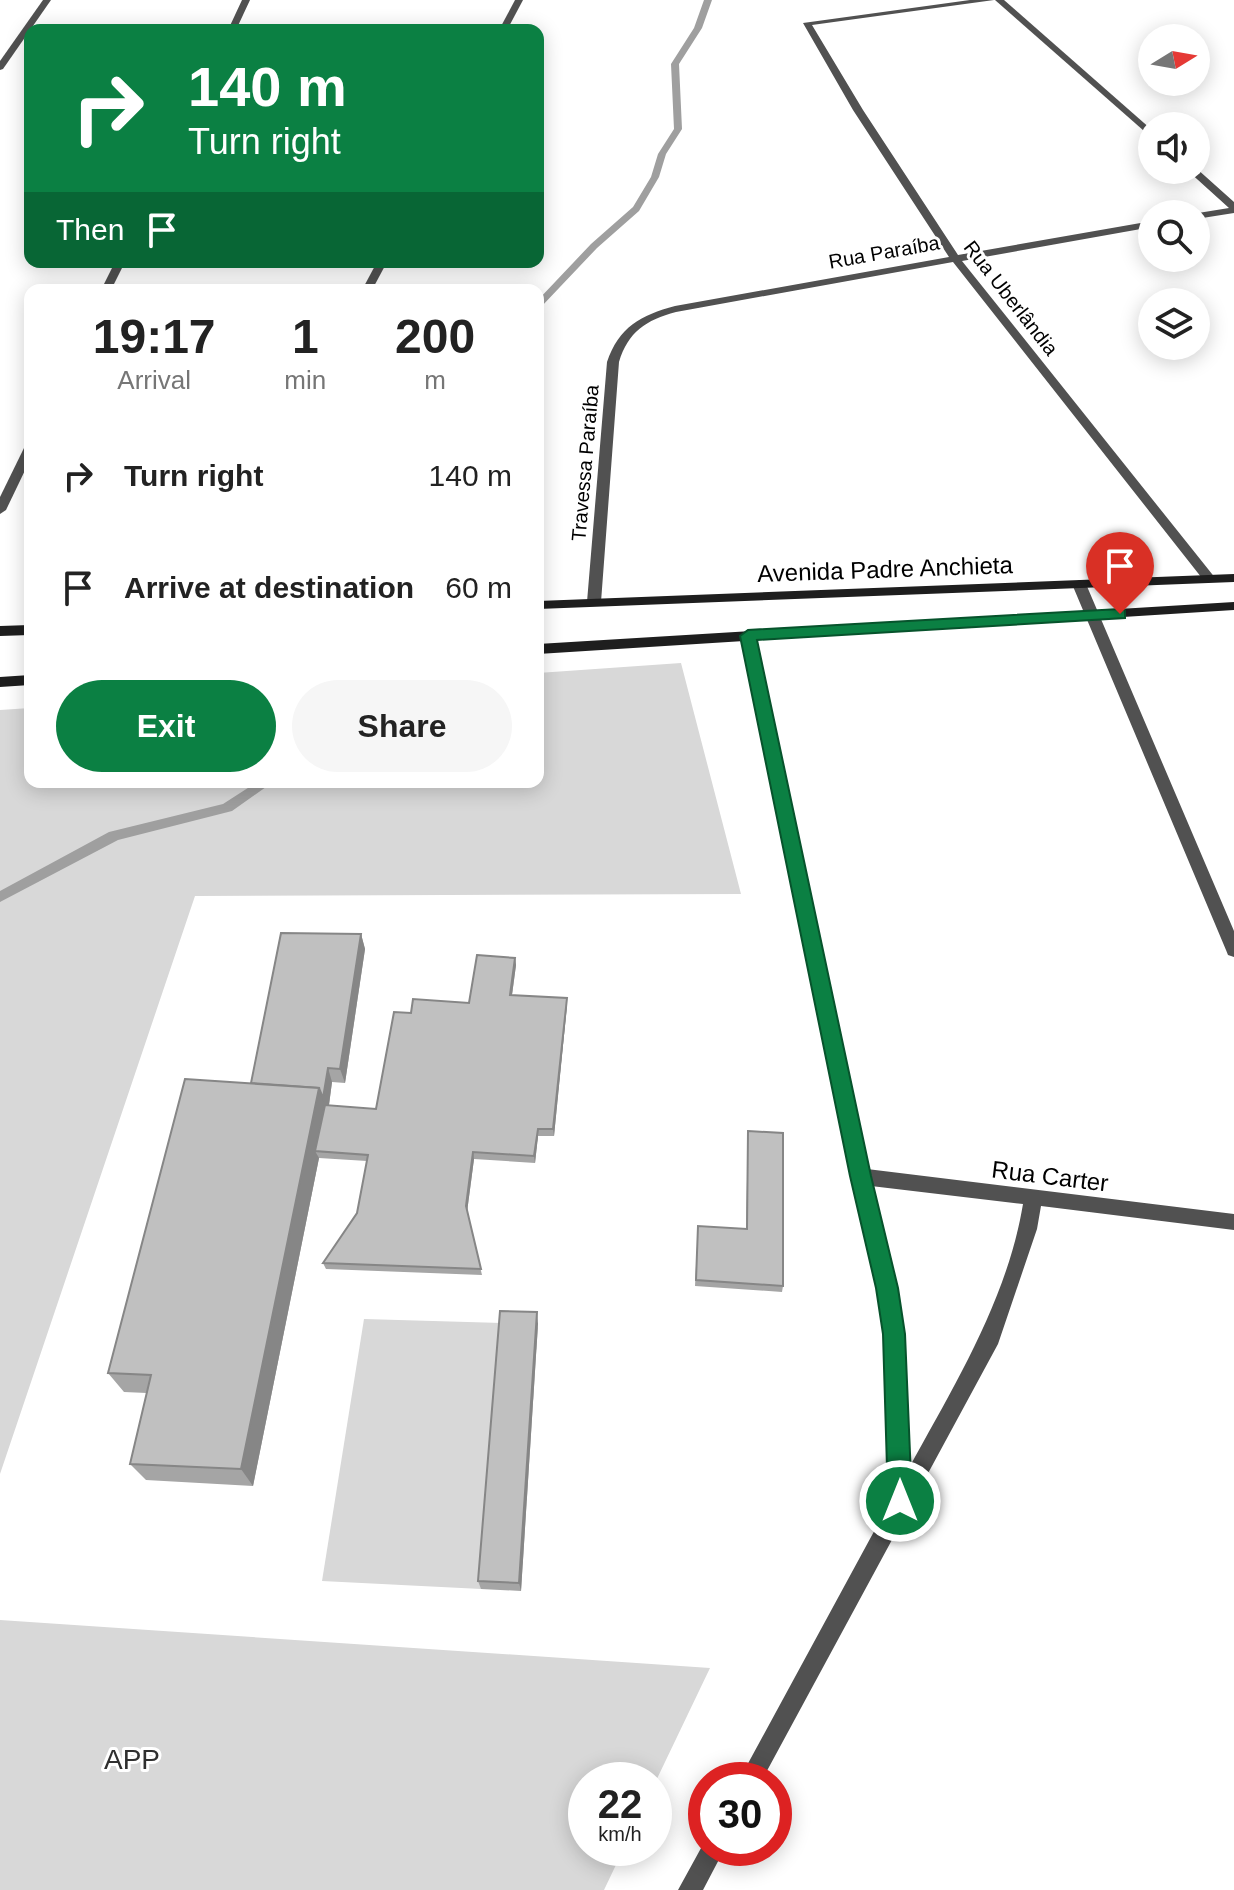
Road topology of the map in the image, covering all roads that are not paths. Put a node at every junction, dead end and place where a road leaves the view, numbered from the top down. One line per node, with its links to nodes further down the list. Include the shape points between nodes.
1 (47, 0): 6 (street)
2 (246, 0): 7 (street)
3 (519, 0): 8 (street)
4 (990, 0): 16 (street, Rua Uberlândia, via 807,23)
5 (999, 0): 11 (street)
6 (30, 24)
7 (235, 24)
8 (506, 24)
9 (24, 33): 10 (street)
10 (0, 67)
11 (1138, 123)
12 (1207, 184): 13 (street)
13 (1234, 209): 14 (street)
14 (1210, 213)
15 (1138, 226): 16 (street, Rua Paraíba)
16 (955, 258): 17 (street, Rua Paraíba, via 677,309); 21 (street, Rua Uberlândia)
17 (626, 330): 23 (street, Travessa Paraíba, via 613,362)
18 (24, 460): 19 (street)
19 (0, 510)
20 (1234, 578): 21 (street, Avenida Padre Anchieta)
21 (1210, 579): 22 (street, Avenida Padre Anchieta)
22 (1079, 584): 23 (street, Avenida Padre Anchieta); 26 (street)
23 (594, 602): 24 (street, Avenida Padre Anchieta)
24 (544, 605)
25 (1234, 606): 26 (street)
26 (1091, 616): 29 (street); 33 (street)
27 (24, 630): 28 (street)
28 (0, 631)
29 (748, 636): 30 (street); 34 (street)
30 (544, 649)
31 (24, 680): 32 (street)
32 (0, 682)
33 (1234, 950)
34 (860, 1176): 35 (street, Rua Carter); 37 (street, via 877,1235 894,1334)
35 (1033, 1198): 36 (street, Rua Carter); 37 (street, via 1028,1229 991,1337)
36 (1234, 1222)
37 (900, 1501): 38 (street)
38 (760, 1762)
39 (703, 1866): 40 (street)
40 (690, 1890)

